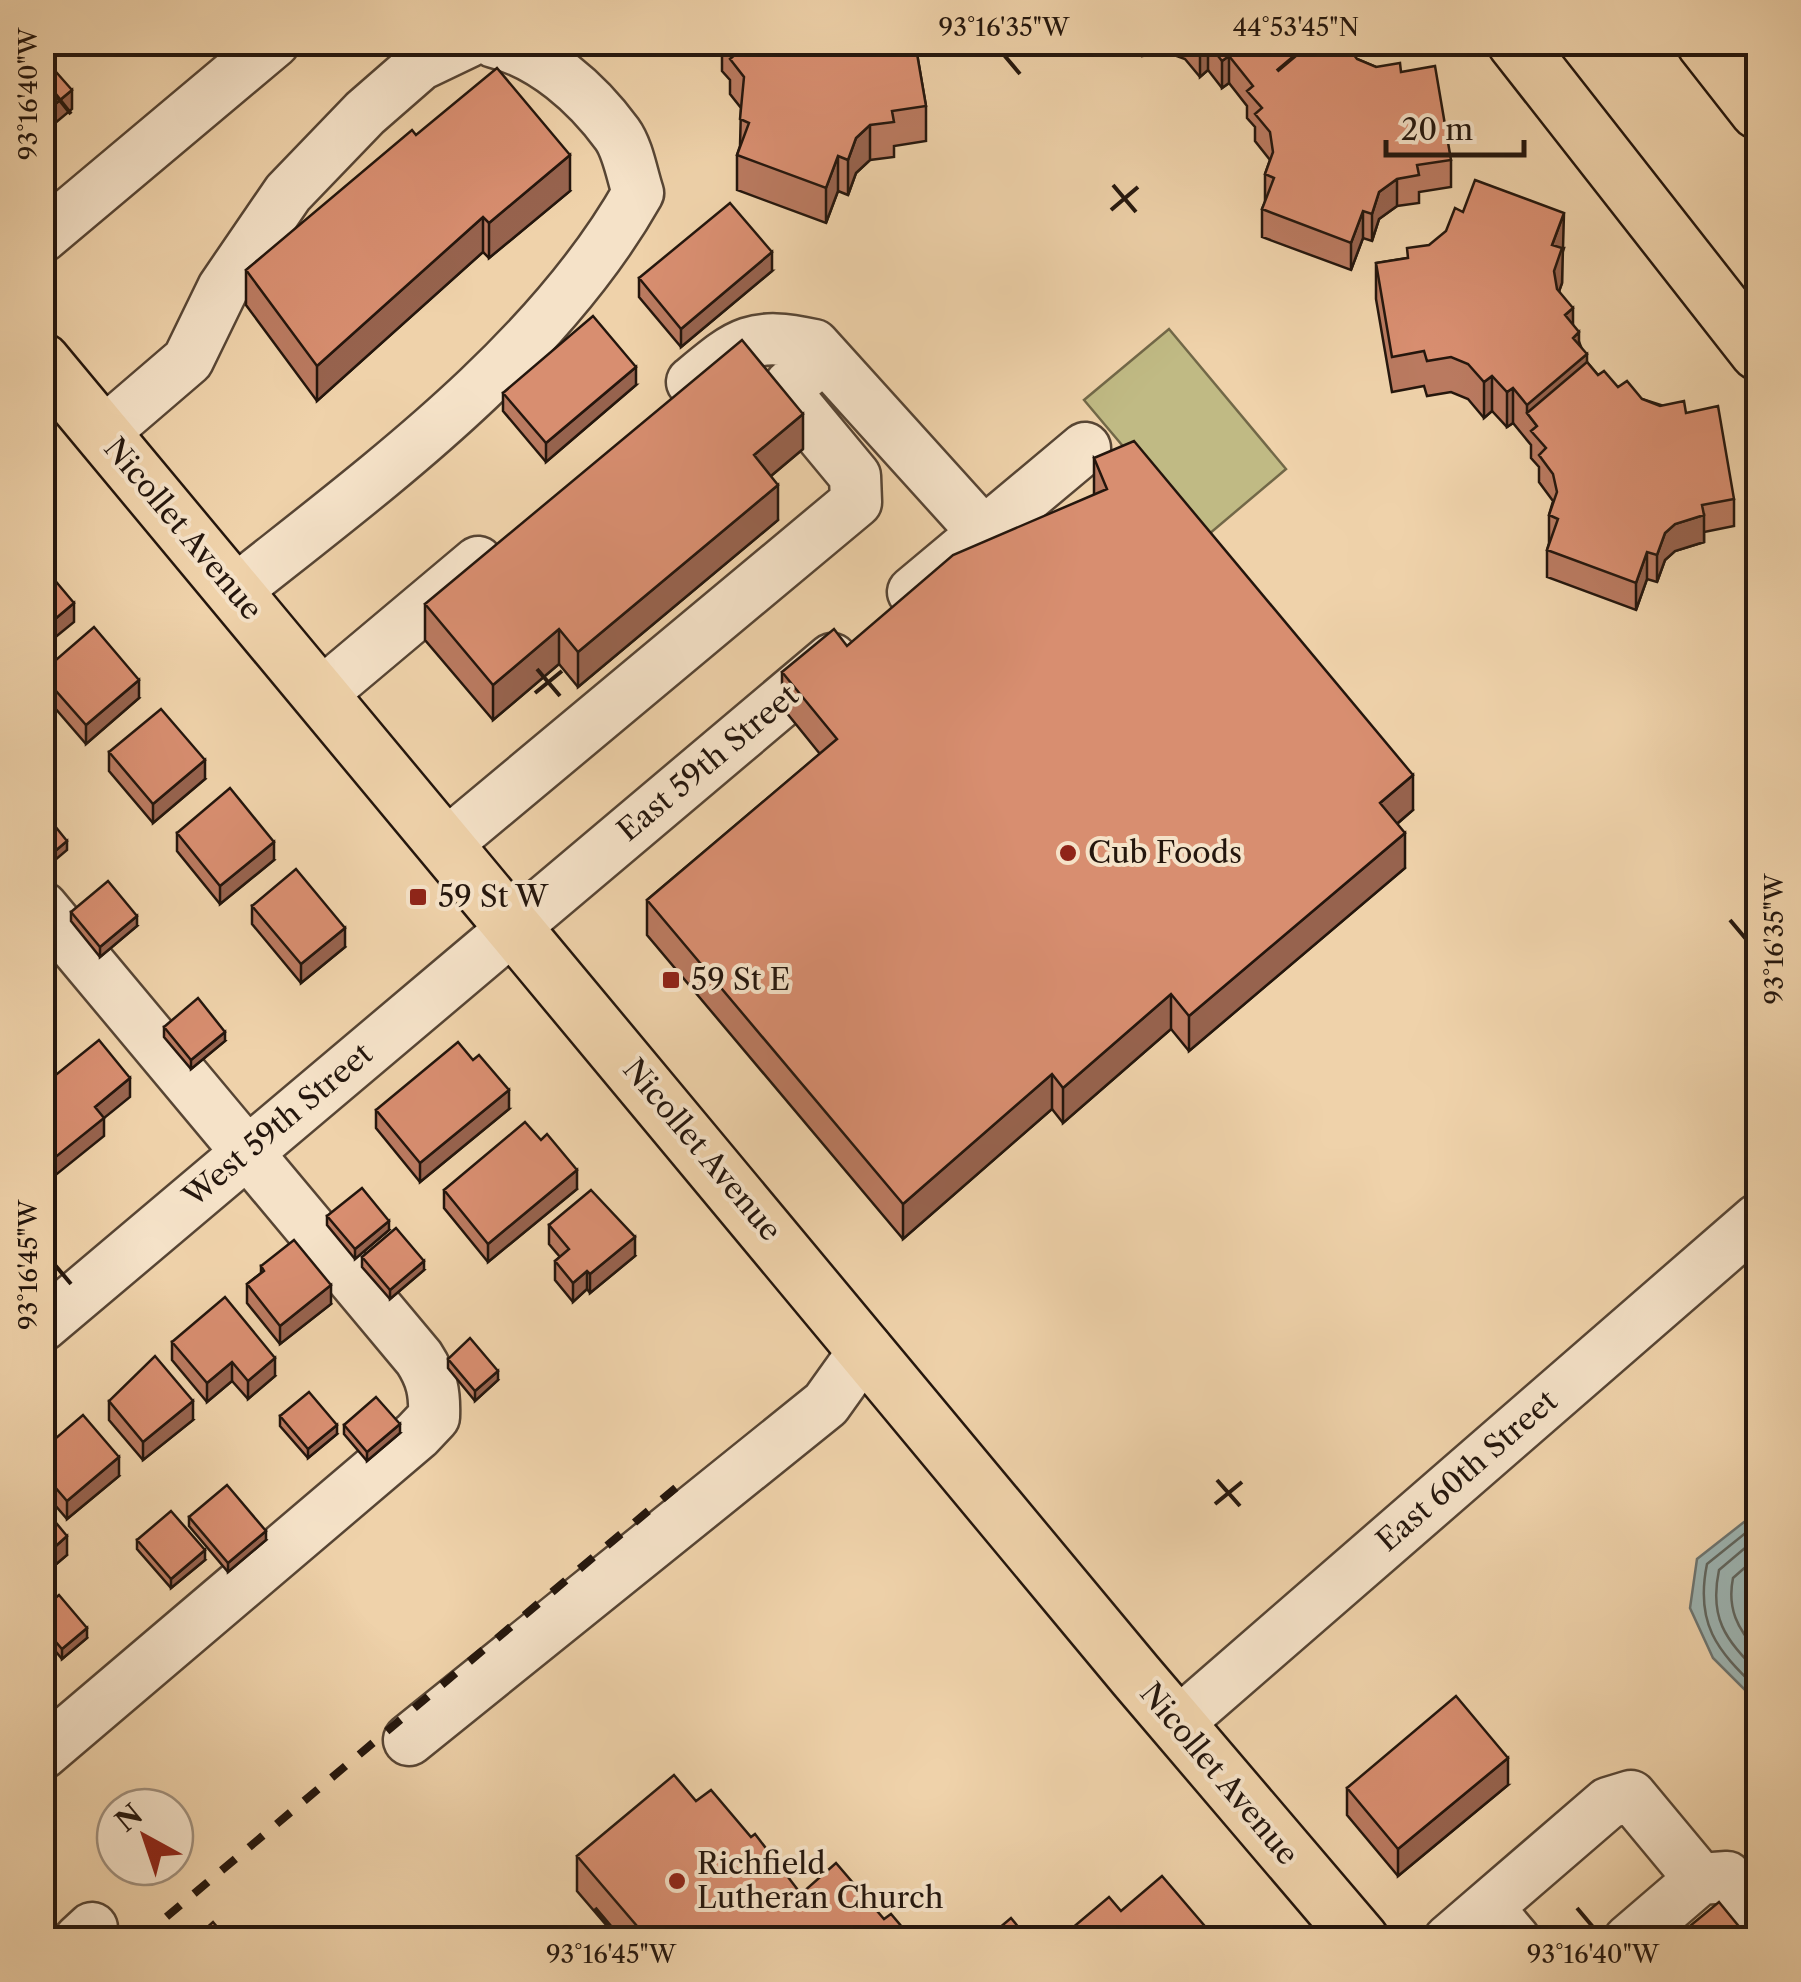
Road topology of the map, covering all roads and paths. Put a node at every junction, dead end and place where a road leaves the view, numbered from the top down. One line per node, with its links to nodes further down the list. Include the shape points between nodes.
1 (274, 42): 7 (street)
2 (468, 42): 12 (street, via 420,65 288,193 222,288 188,360)
3 (494, 42): 16 (street, via 528,50 582,97 619,136 638,192 608,246 427,438)
4 (1515, 42): 8 (main road)
5 (1704, 42): 6 (main road)
6 (1758, 111)
7 (42, 236)
8 (1758, 352)
9 (825, 357): 11 (street, via 814,344 775,336 739,342); 15 (street); 18 (street, via 787,394 855,476 856,502)
10 (42, 361): 12 (main road, Nicollet Avenue)
11 (650, 417)
12 (103, 433): 16 (main road, Nicollet Avenue)
13 (1085, 448): 15 (street, East 59th Street)
14 (517, 529): 17 (street)
15 (984, 533): 20 (street, East 59th Street)
16 (236, 591): 17 (main road, Nicollet Avenue)
17 (321, 694): 18 (main road, Nicollet Avenue)
18 (446, 846): 20 (main road, Nicollet Avenue)
19 (42, 908): 21 (street)
20 (514, 925): 21 (street, West 59th Street); 24 (main road, Nicollet Avenue)
21 (246, 1151): 23 (street, West 59th Street); 27 (street, via 419,1358 432,1378 434,1417)
22 (1758, 1219): 25 (street, East 60th Street)
23 (42, 1326)
24 (866, 1348): 25 (main road, Nicollet Avenue); 26 (street, via 826,1404)
25 (1177, 1724): 31 (main road, Nicollet Avenue)
26 (409, 1740)
27 (42, 1754)
28 (1700, 1879): 29 (street, via 1727,1877); 30 (street, via 1631,1796 1608,1803); 33 (street)
29 (1758, 1915)
30 (1501, 1924): 32 (street)
31 (1361, 1940)
32 (1449, 1940)
33 (1630, 1940)

